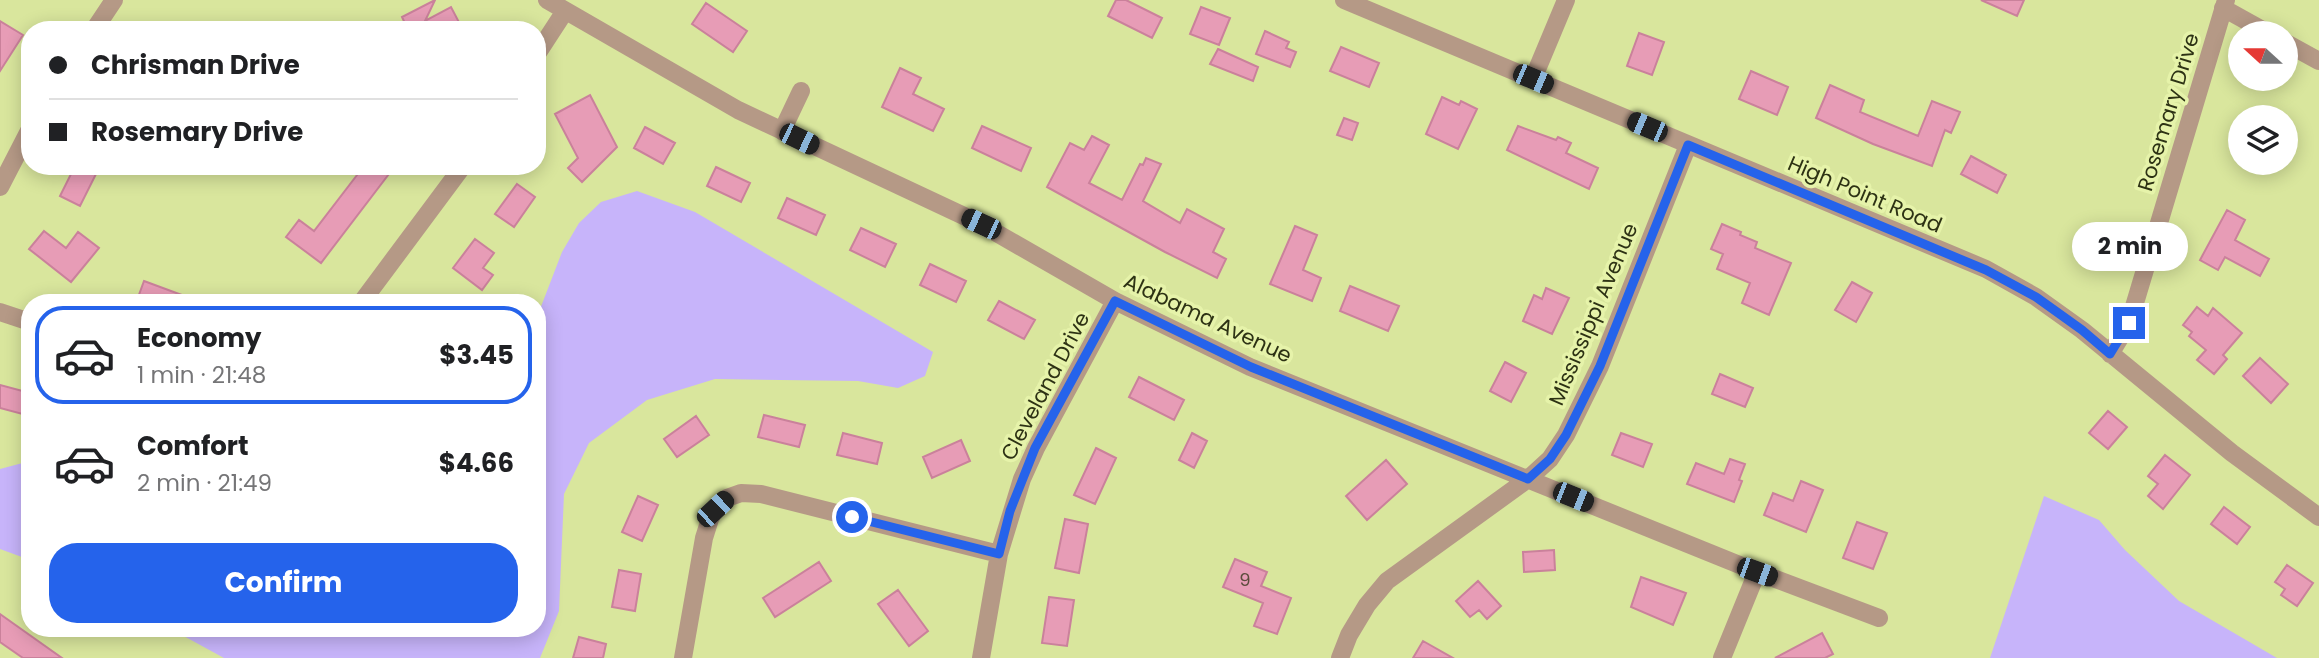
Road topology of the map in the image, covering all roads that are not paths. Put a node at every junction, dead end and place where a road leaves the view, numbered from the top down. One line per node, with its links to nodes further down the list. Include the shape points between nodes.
1 (114, 0): 7 (street)
2 (547, 0): 6 (street, Alabama Avenue)
3 (1343, 0): 12 (street, High Point Road)
4 (1566, 0): 12 (street)
5 (2225, 4): 8 (street); 23 (street, Rosemary Drive, via 2129,323)
6 (565, 11): 9 (street); 14 (street, Alabama Avenue)
7 (100, 21)
8 (2250, 21)
9 (546, 40)
10 (2298, 50): 11 (street)
11 (2319, 61)
12 (1533, 79): 15 (street, High Point Road)
13 (801, 91): 14 (street)
14 (782, 131): 20 (street, Alabama Avenue, via 981,224)
15 (1688, 145): 23 (street, High Point Road, via 1986,270 2036,297); 24 (street, Mississippi Avenue, via 1600,366 1566,435 1550,459)
16 (21, 146): 18 (street)
17 (456, 175): 19 (street)
18 (0, 187)
19 (368, 294)
20 (1115, 301): 24 (street, Alabama Avenue, via 1251,367); 26 (street, Cleveland Drive, via 1035,448)
21 (0, 312): 22 (street)
22 (21, 320)
23 (2110, 354): 25 (street, High Point Road)
24 (1528, 479): 27 (street, Alabama Avenue); 31 (street, Mississippi Avenue, via 1388,581 1361,615)
25 (2319, 517)
26 (999, 554): 29 (street, via 761,494 741,493 715,509 704,538); 30 (street, Cleveland Drive)
27 (1757, 572): 28 (street, Alabama Avenue); 32 (street)
28 (1879, 618)
29 (682, 658)
30 (981, 658)
31 (1340, 658)
32 (1722, 658)

